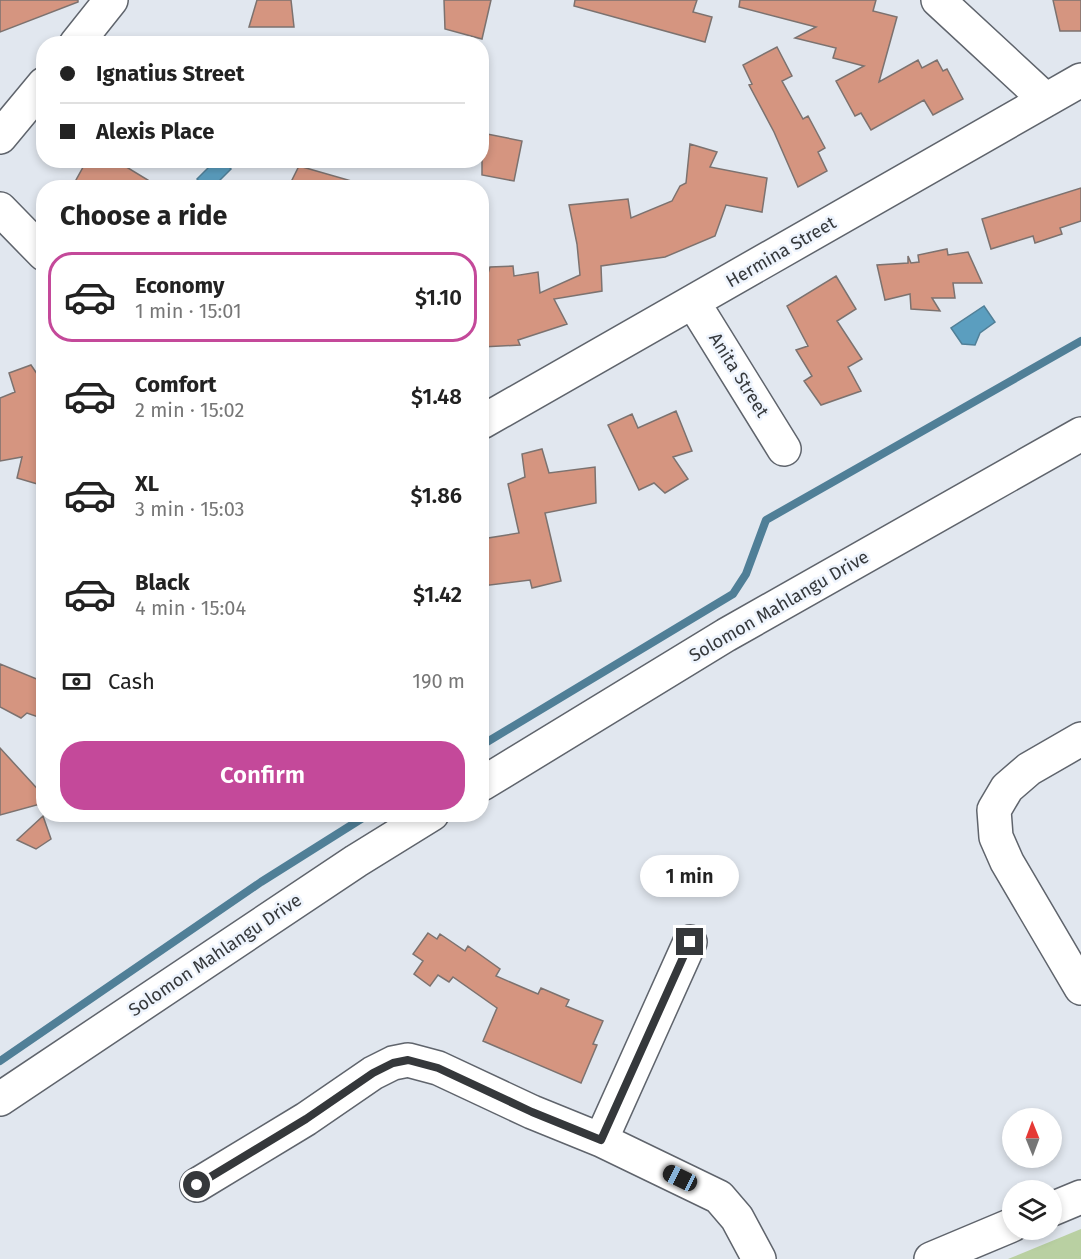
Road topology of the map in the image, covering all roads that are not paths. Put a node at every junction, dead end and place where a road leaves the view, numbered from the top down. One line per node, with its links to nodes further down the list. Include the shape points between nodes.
1 (111, 0): 3 (street)
2 (938, 0): 6 (street)
3 (82, 36)
4 (1081, 81): 6 (street, Hermina Street)
5 (36, 94): 7 (street)
6 (1046, 100): 10 (street, Hermina Street)
7 (0, 137)
8 (0, 209): 9 (street)
9 (36, 246)
10 (693, 302): 11 (street, Hermina Street); 13 (street, Anita Street)
11 (489, 418)
12 (1081, 434): 15 (street, Solomon Mahlangu Drive, via 726,635)
13 (784, 449)
14 (1081, 739): 18 (street, via 1029,769 1007,788 994,810 996,837 1007,862)
15 (489, 780)
16 (419, 822): 19 (street, Solomon Mahlangu Drive)
17 (690, 942): 20 (street)
18 (1081, 988)
19 (0, 1099)
20 (601, 1140): 21 (street, via 438,1068 408,1060 373,1073); 25 (street, via 719,1197 737,1218)
21 (197, 1185)
22 (1081, 1197): 23 (street)
23 (1062, 1205)
24 (1002, 1229): 26 (street)
25 (759, 1259)
26 (931, 1259)

